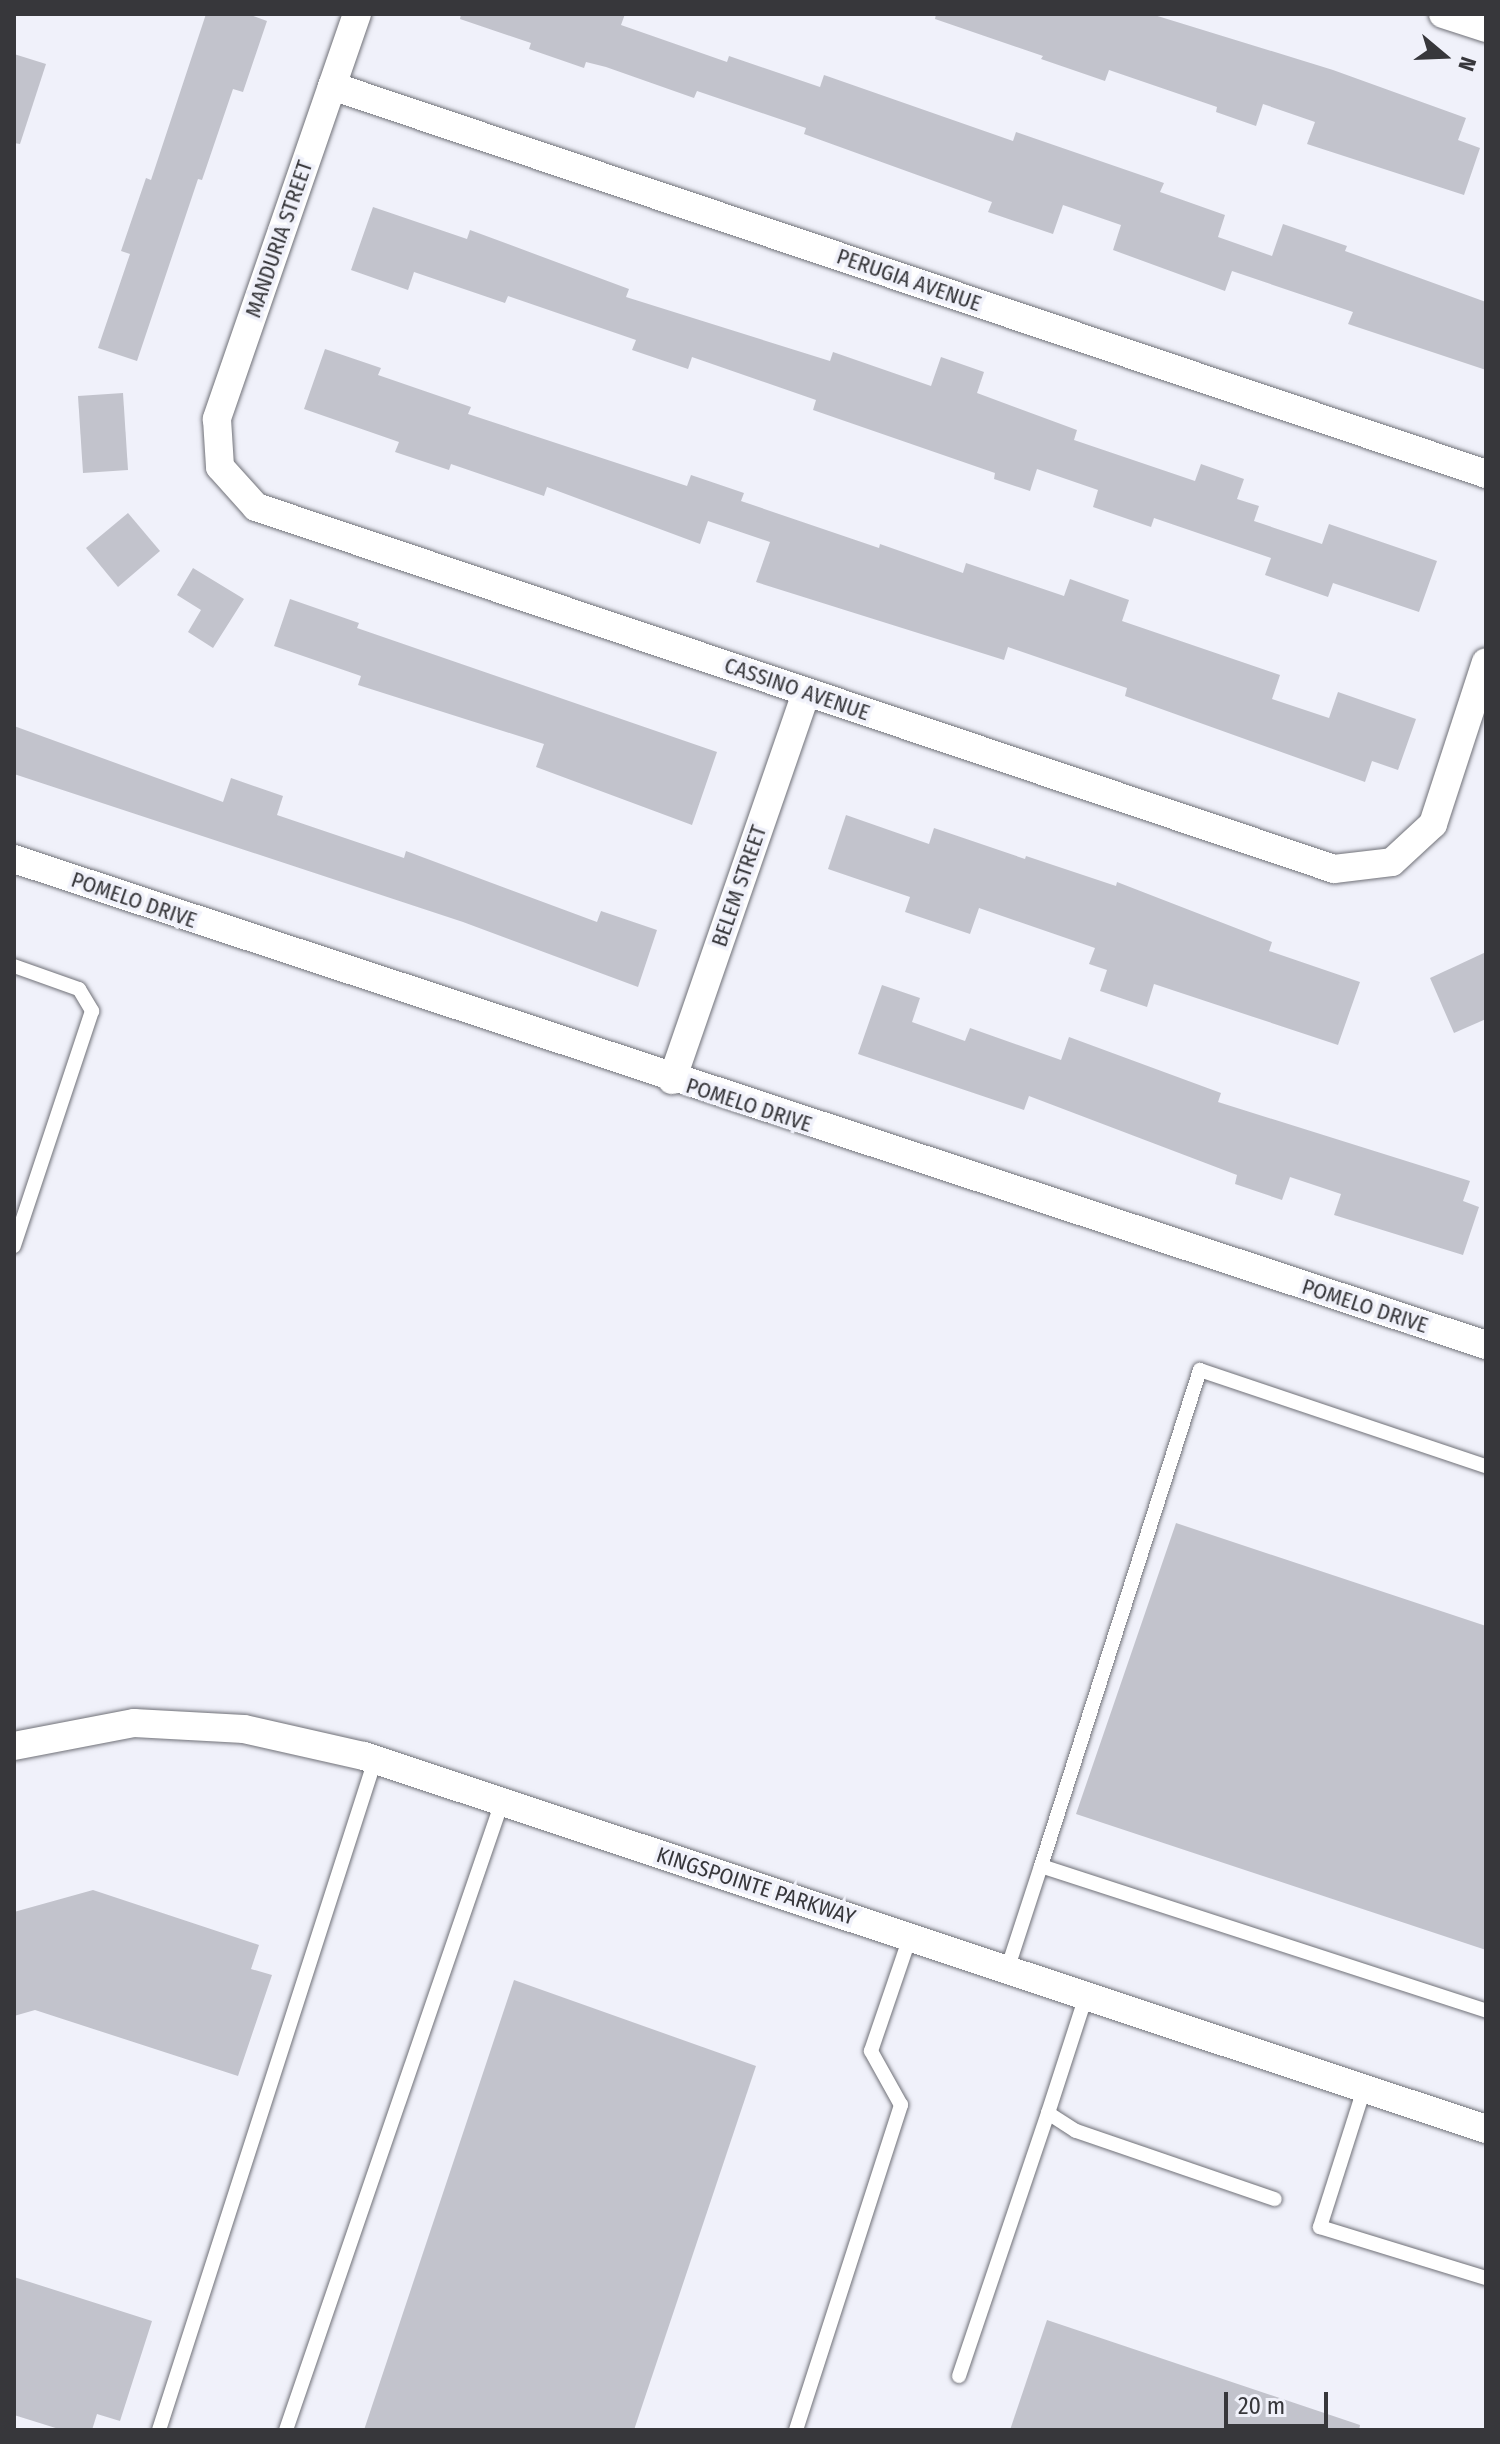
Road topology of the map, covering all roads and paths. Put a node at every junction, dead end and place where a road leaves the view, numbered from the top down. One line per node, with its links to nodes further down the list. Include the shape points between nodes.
1 (357, 14): 4 (street, MANDURIA STREET)
2 (1443, 14): 3 (street)
3 (1486, 28)
4 (332, 86): 5 (street, MANDURIA STREET, via 217,419); 6 (street, PERUGIA AVENUE)
5 (220, 467): 8 (street, CASSINO AVENUE, via 256,507)
6 (1486, 474)
7 (1486, 662): 8 (street, CASSINO AVENUE, via 1433,824 1392,862 1334,869)
8 (806, 692): 11 (street, BELEM STREET)
9 (14, 859): 11 (street, POMELO DRIVE)
10 (14, 966): 12 (lane, via 79,989 92,1011)
11 (672, 1080): 13 (street, POMELO DRIVE)
12 (14, 1246)
13 (1486, 1345)
14 (1486, 1466): 18 (lane, via 1200,1370)
15 (14, 1746): 16 (street, KINGSPOINTE PARKWAY, via 134,1723 244,1729)
16 (375, 1760): 17 (street, KINGSPOINTE PARKWAY); 29 (lane)
17 (502, 1802): 19 (street, KINGSPOINTE PARKWAY); 30 (lane)
18 (1041, 1866): 20 (lane); 22 (lane)
19 (910, 1937): 20 (street, KINGSPOINTE PARKWAY); 31 (lane, via 871,2051 901,2105)
20 (1007, 1970): 21 (street, KINGSPOINTE PARKWAY)
21 (1086, 1996): 23 (street, KINGSPOINTE PARKWAY); 24 (lane)
22 (1486, 2011)
23 (1364, 2089): 25 (street, KINGSPOINTE PARKWAY); 27 (lane, via 1320,2227)
24 (1048, 2113): 26 (lane, via 1076,2131); 28 (lane)
25 (1486, 2129)
26 (1275, 2199)
27 (1486, 2278)
28 (959, 2376)
29 (159, 2430)
30 (286, 2430)
31 (796, 2430)

